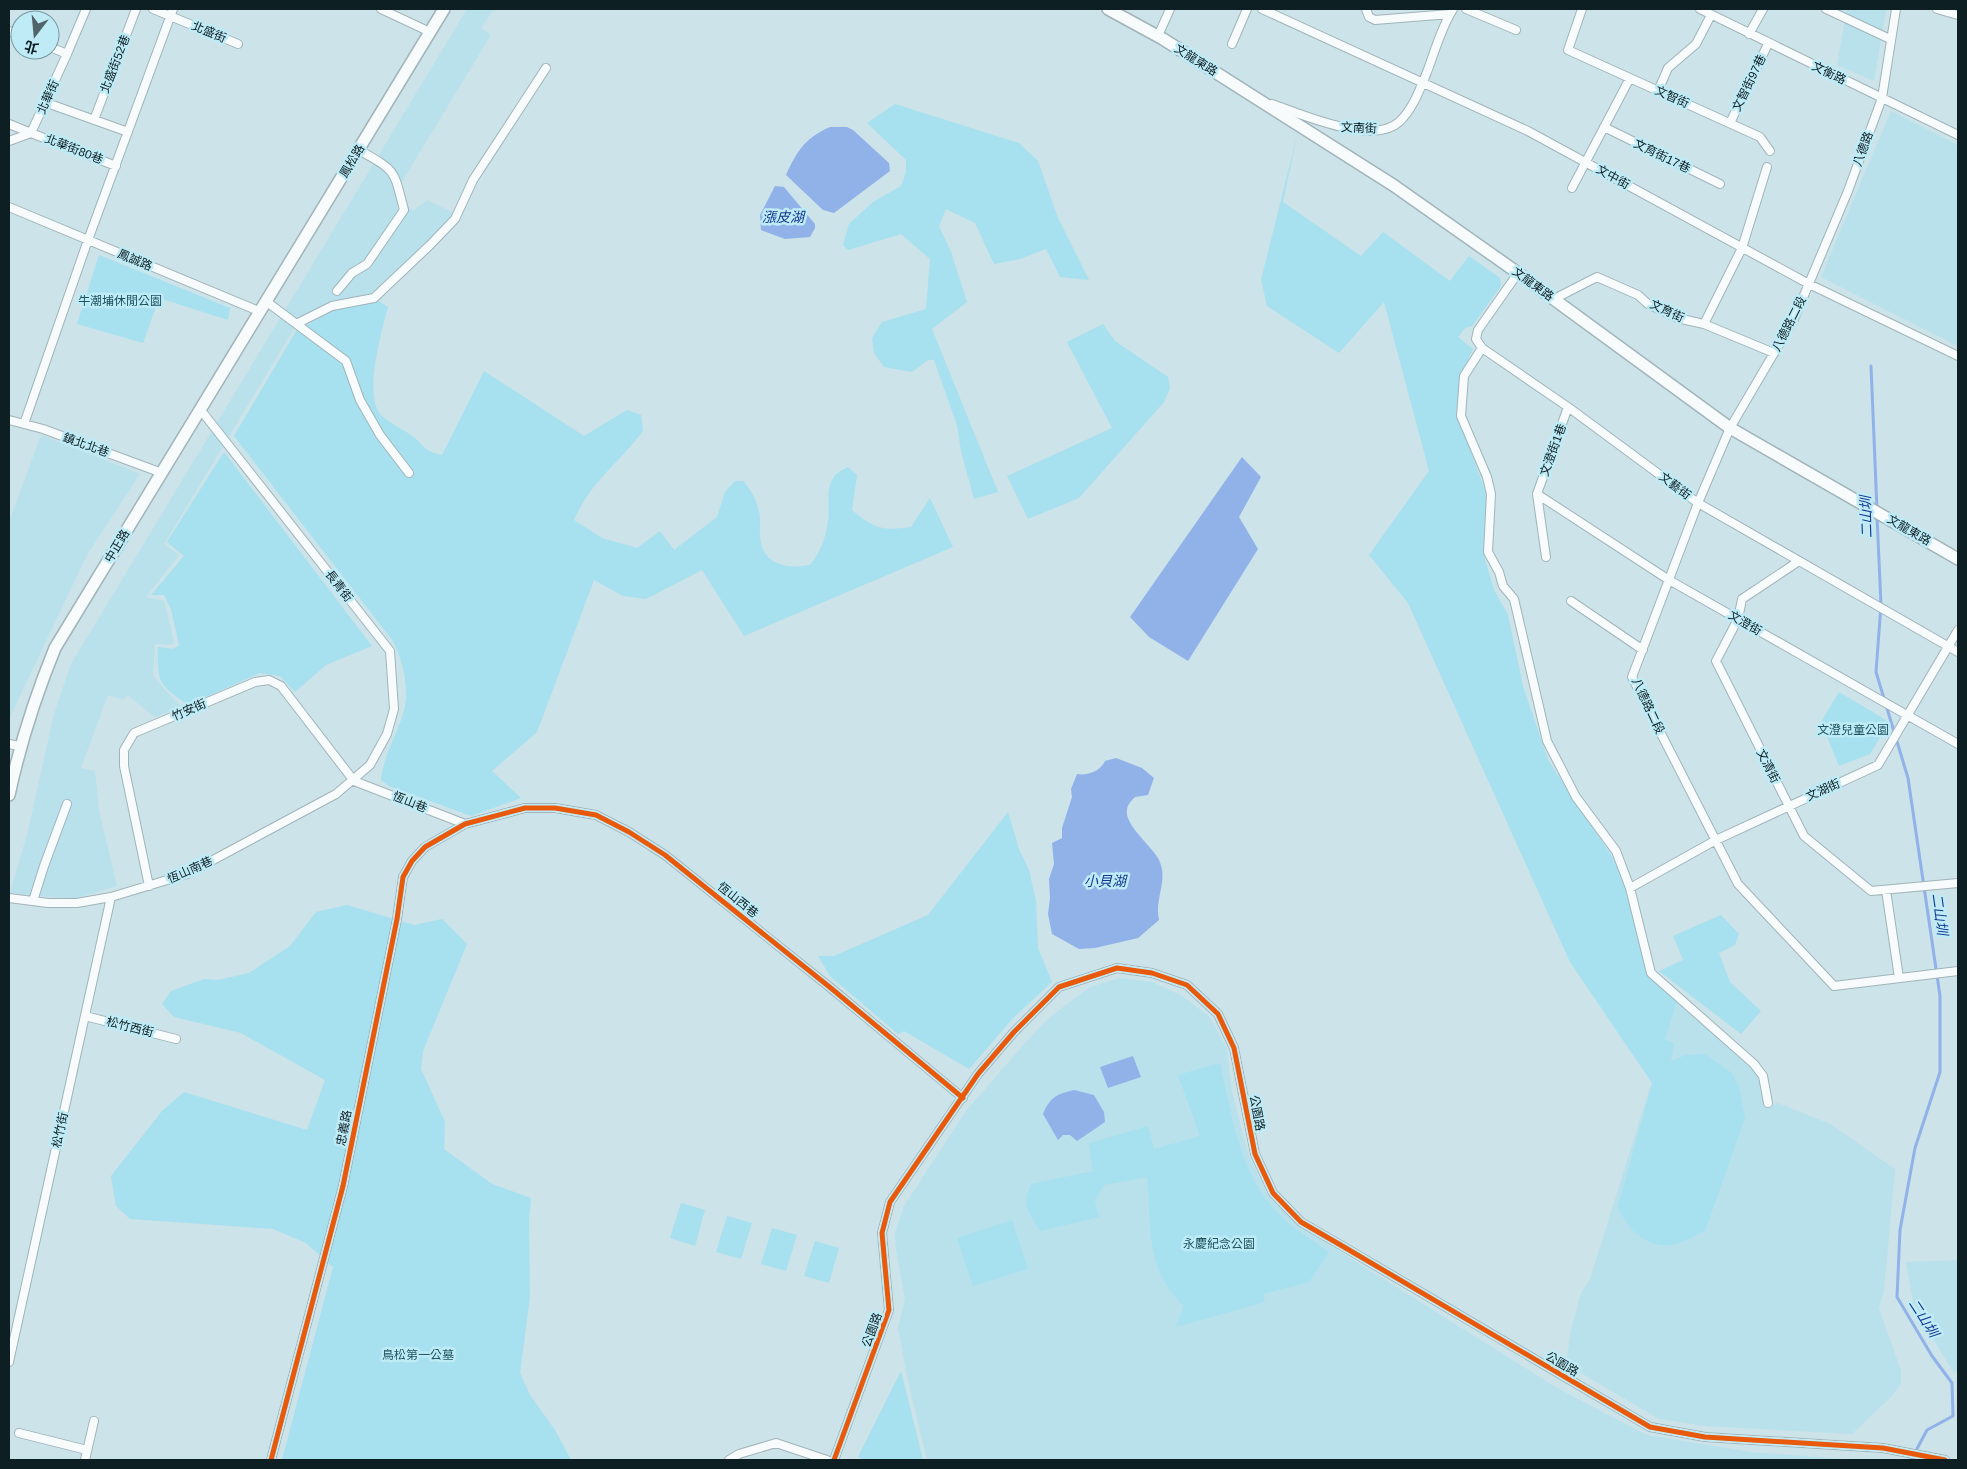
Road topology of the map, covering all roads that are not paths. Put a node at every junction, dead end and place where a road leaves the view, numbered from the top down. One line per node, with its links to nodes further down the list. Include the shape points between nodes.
1 (86, 9): 31 (street, 北華街)
2 (136, 9): 39 (street, 北盛街52巷)
3 (154, 9): 19 (street, 北盛街)
4 (381, 9): 23 (street)
5 (444, 9): 23 (street, 鳳松路)
6 (1108, 9): 25 (street, 文龍東路)
7 (1170, 9): 25 (street)
8 (1247, 9): 28 (street)
9 (1260, 9): 34 (street, 文中街)
10 (1366, 9): 18 (street, via 1369,17 1375,20)
11 (1466, 9): 22 (street)
12 (1582, 9): 33 (street, 文智街, via 1568,50)
13 (1700, 9): 20 (street, 文衡路)
14 (1763, 9): 24 (street)
15 (1826, 9): 26 (street)
16 (1896, 9): 26 (street, 八德路)
17 (1937, 9): 21 (street)
18 (1452, 11): 34 (street, 文南街)
19 (172, 12): 27 (street, 北盛街); 43 (street)
20 (1711, 15): 24 (street, 文衡路); 35 (street, via 1696,44 1668,68)
21 (1958, 15)
22 (1516, 30)
23 (430, 32): 47 (street, 鳳松路)
24 (1750, 34): 29 (street, 文衡路)
25 (1158, 36): 36 (street, 文龍東路)
26 (1890, 40): 37 (street, 八德路)
27 (238, 44)
28 (1232, 44)
29 (1768, 44): 37 (street, 文衡路); 40 (street, 文智街97巷)
30 (60, 51): 31 (street)
31 (67, 54): 38 (street, 北華街)
32 (546, 68): 63 (street, via 473,180 455,219 430,245 374,298 332,306)
33 (1630, 78): 35 (street, 文智街); 42 (street)
34 (1423, 82): 36 (street, 文南街, via 1400,121 1390,128 1361,130 1335,127); 49 (street, 文中街, via 1528,131)
35 (1658, 91): 40 (street, 文智街)
36 (1256, 98): 57 (street, 文龍東路, via 1393,185)
37 (1882, 98): 45 (street, 文衡路); 58 (street, 八德路, via 1848,191)
38 (47, 103): 39 (street); 44 (street, 北華街)
39 (94, 120): 43 (street)
40 (1730, 123): 48 (street, 文智街, via 1760,137)
41 (9, 124): 44 (street)
42 (1604, 127): 49 (street); 52 (street, 文育街17巷)
43 (128, 132): 50 (street)
44 (31, 133): 46 (street); 50 (street, 北華街80巷)
45 (1958, 135)
46 (9, 141)
47 (359, 150): 59 (street, via 390,167 398,181 404,210 367,264 352,273); 61 (street, 鳳松路)
48 (1770, 151)
49 (1585, 162): 53 (street); 56 (street, 文中街)
50 (116, 166): 55 (street)
51 (1767, 167): 56 (street)
52 (1720, 184)
53 (1572, 188)
54 (9, 207): 55 (street, 鳳誠路)
55 (88, 240): 62 (street, 鳳誠路); 71 (street)
56 (1742, 248): 58 (street, 文中街); 64 (street)
57 (1518, 273): 60 (street, 文龍東路); 65 (street, via 1478,330 1476,339)
58 (1808, 284): 66 (street, 八德路二段, via 1794,319); 67 (street, 文中街)
59 (337, 291)
60 (1554, 300): 64 (street, 文育街, via 1597,277 1638,295 1648,304 1677,318); 72 (street, 文龍東路)
61 (267, 302): 62 (street, 鳳松路); 63 (street)
62 (261, 312): 69 (street, 中正路)
63 (298, 323): 74 (street, via 346,361 360,400 380,435)
64 (1704, 324): 66 (street)
65 (1482, 348): 68 (street, 文藝街); 98 (street, via 1464,376 1461,416 1491,494 1488,552 1503,586 1514,599 1547,741 1576,797 1616,852)
66 (1774, 354): 72 (street, 八德路二段)
67 (1958, 356)
68 (1568, 407): 75 (street, 文澄街1巷); 76 (street, 文藝街)
69 (200, 409): 73 (street, 中正路); 90 (street, 長青街, via 390,651 394,709 387,734 370,765)
70 (9, 420): 71 (street, 鎮北北巷)
71 (24, 424): 73 (street, 鎮北北巷)
72 (1730, 428): 76 (street, 八德路二段); 78 (street, 文龍東路)
73 (162, 473): 89 (street, 中正路, via 55,648)
74 (409, 473)
75 (1537, 494): 77 (street); 80 (street, 文澄街)
76 (1698, 503): 79 (street, 文藝街); 80 (street, 八德路二段)
77 (1546, 557)
78 (1958, 559)
79 (1799, 561): 82 (street, 文清街, via 1742,599); 84 (street, 文藝街)
80 (1669, 580): 82 (street, 文澄街); 85 (street, 八德路二段)
81 (1571, 600): 85 (street)
82 (1738, 619): 87 (street, 文澄街); 93 (street, 文清街, via 1716,661)
83 (1958, 630): 84 (street, 文湖街)
84 (1948, 646): 86 (street, 文藝街); 87 (street, 文湖街)
85 (1643, 650): 95 (street, 八德路二段, via 1632,677)
86 (1958, 652)
87 (1907, 716): 88 (street, 文澄街); 93 (street, 文湖街, via 1878,765)
88 (1958, 744)
89 (14, 745): 91 (street, 中正路)
90 (354, 781): 94 (street, 恆山巷); 97 (street, 恆山南巷, via 336,794 187,874); 97 (street, 竹安街, via 281,686 269,680 255,682 134,733 124,750 124,766)
91 (9, 795)
92 (67, 804): 102 (street)
93 (1788, 806): 95 (street, 文湖街); 99 (street, 文清街, via 1804,836 1870,891)
94 (465, 824): 107 (street, 恆山西巷, via 525,808 555,808 596,815 629,832 673,861); 114 (street, 忠義路, via 425,847 403,877 343,1186)
95 (1716, 840): 98 (street, 文湖街); 104 (street, 八德路二段, via 1738,884 1834,986)
96 (1958, 882): 99 (street, 文清街)
97 (150, 886): 100 (street, 恆山南巷)
98 (1630, 888): 108 (street, via 1651,973 1754,1064 1764,1076)
99 (1886, 890): 104 (street)
100 (111, 897): 102 (street, 恆山南巷, via 78,903); 105 (street, 松竹街)
101 (9, 898): 102 (street, 恆山南巷)
102 (34, 901)
103 (1958, 972): 104 (street, 八德路二段)
104 (1899, 978)
105 (84, 1016): 106 (street, 松竹西街); 109 (street, 松竹街)
106 (176, 1039)
107 (963, 1098): 117 (street, 公園路, via 890,1202 882,1233 889,1310); 118 (street, 公園路, via 978,1074 1014,1032 1059,987 1117,968 1152,973 1187,985 1218,1014 1234,1048 1254,1154 1274,1193 1301,1222 1650,1427 1705,1437 1883,1448)
108 (1768, 1103)
109 (9, 1362)
110 (94, 1421): 112 (street)
111 (20, 1433): 112 (street)
112 (87, 1450): 113 (street)
113 (84, 1460)
114 (271, 1460)
115 (729, 1460): 116 (street, via 776,1443)
116 (827, 1460)
117 (834, 1460)
118 (1945, 1460)

